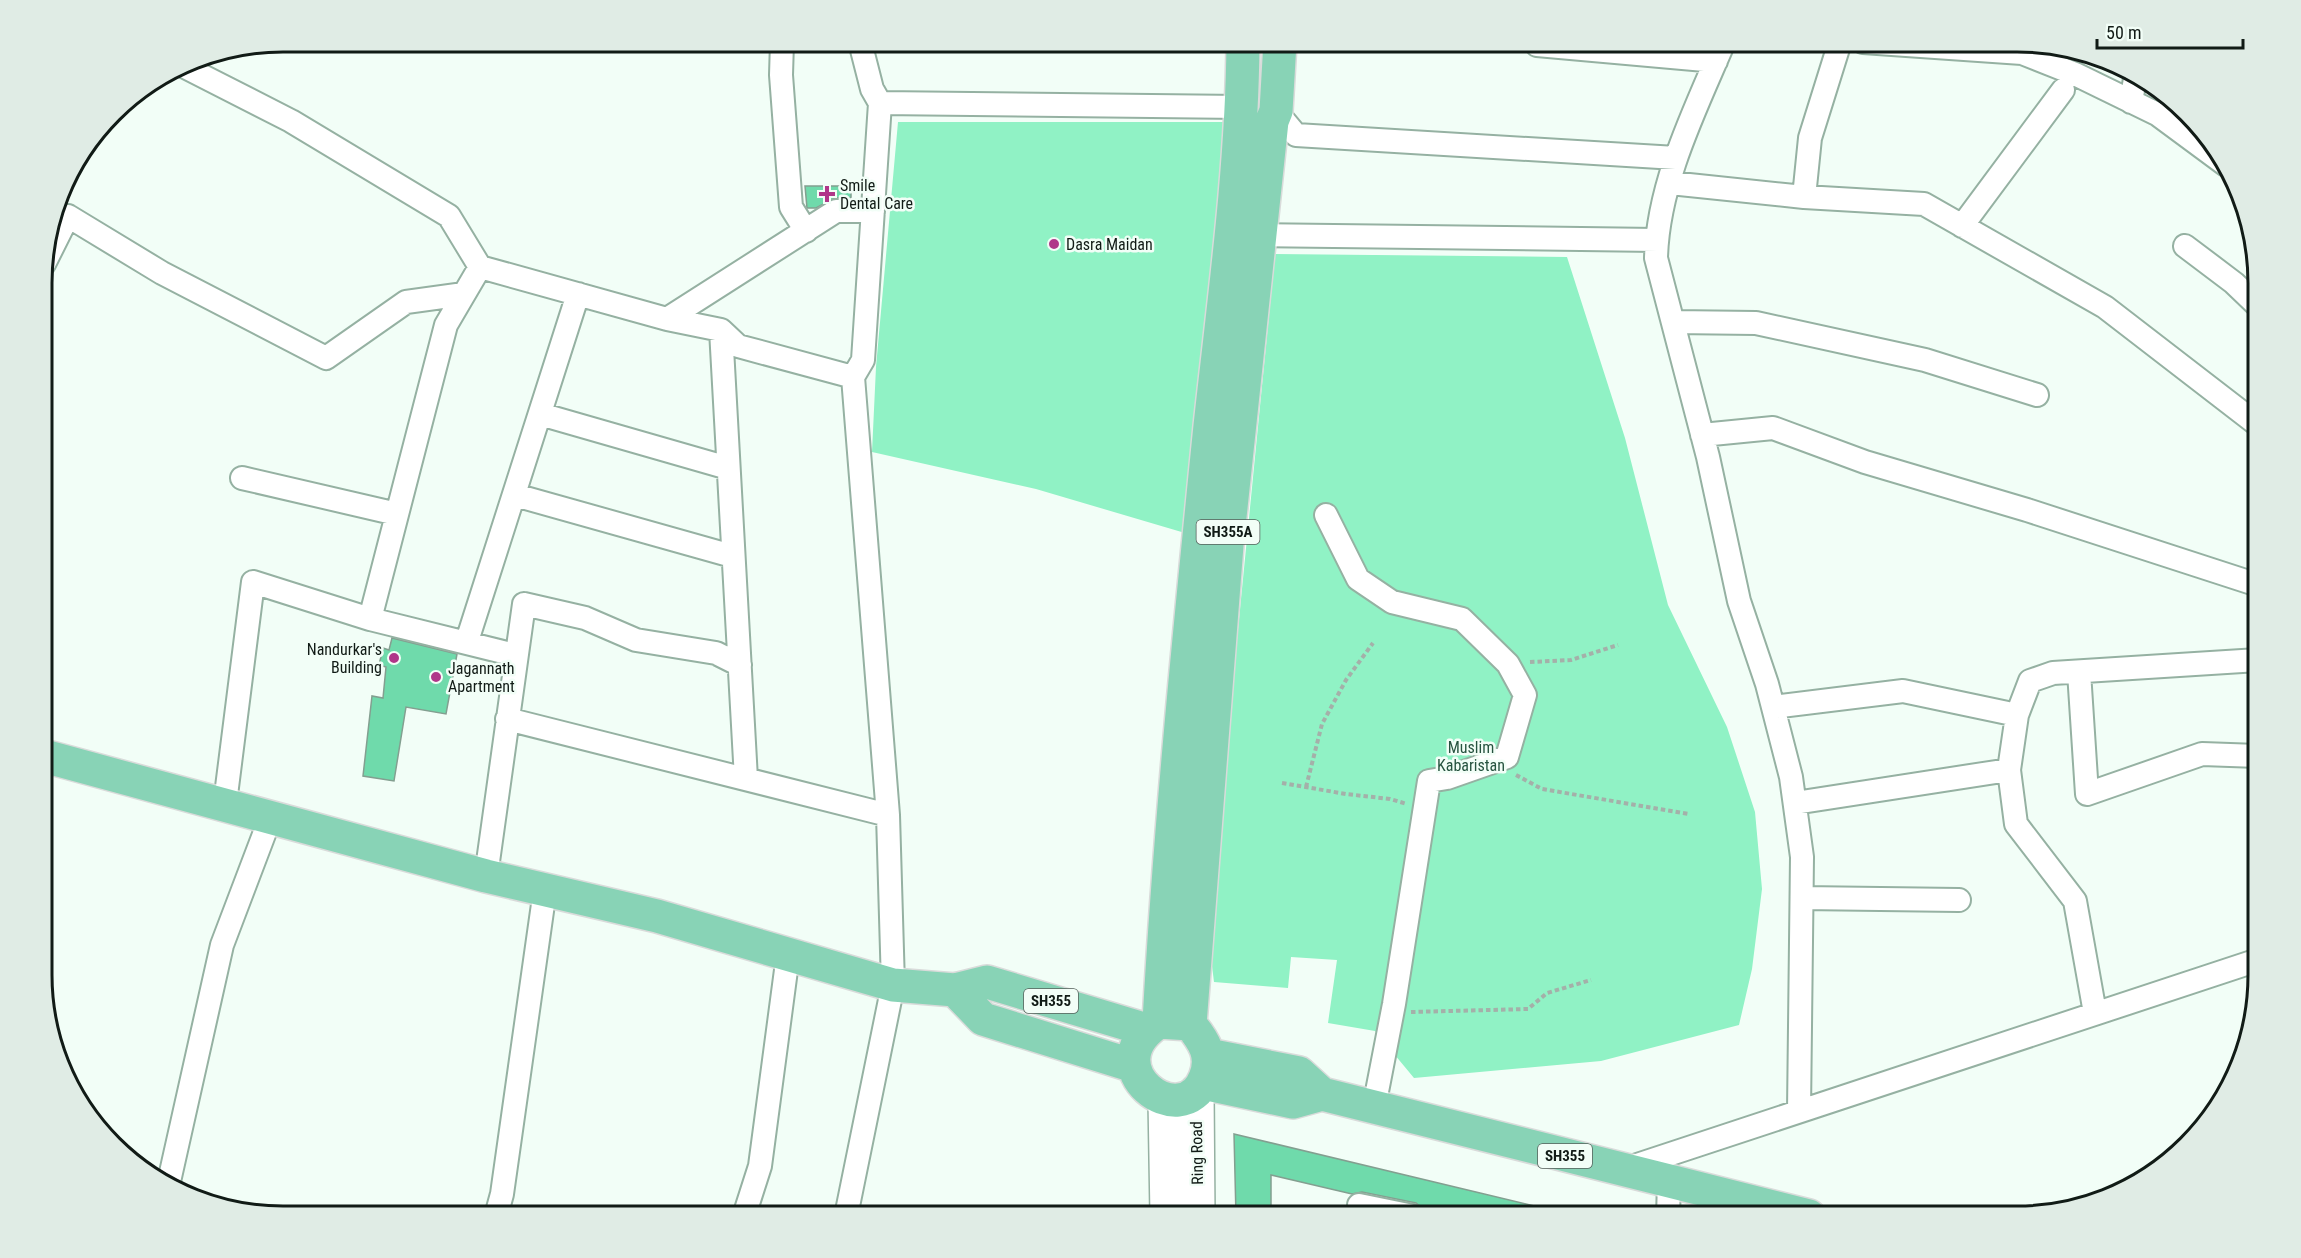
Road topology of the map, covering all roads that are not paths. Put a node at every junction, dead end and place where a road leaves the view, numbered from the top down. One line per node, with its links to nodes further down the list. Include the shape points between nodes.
1 (782, 52): 23 (street, via 790,207)
2 (863, 52): 14 (street, via 872,89)
3 (1243, 52): 15 (main road, SH355A)
4 (1279, 52): 16 (main road, SH355A)
5 (1720, 52): 18 (street)
6 (1837, 52): 20 (street, via 1810,138)
7 (2008, 52): 8 (street)
8 (2025, 52)
9 (2038, 53): 13 (street)
10 (193, 71): 28 (street, via 291,121 449,216)
11 (2134, 84): 13 (street)
12 (2063, 90): 22 (street)
13 (2131, 102): 17 (street, via 2157,114)
14 (880, 103): 15 (street); 21 (street)
15 (1242, 107): 16 (main road); 47 (main road, SH355A)
16 (1276, 111): 18 (street, via 1296,135); 24 (main road, SH355A)
17 (2207, 151)
18 (1676, 158): 19 (street)
19 (1670, 183): 20 (street); 26 (street)
20 (1804, 197): 22 (street, via 1924,204)
21 (873, 211): 23 (street, via 836,211); 35 (street, via 862,360)
22 (1962, 226): 38 (street, via 2105,308)
23 (806, 231): 32 (street)
24 (1259, 235): 26 (street); 47 (main road, SH355A)
25 (57, 238): 29 (street, via 68,216 162,273 326,358 406,302)
26 (1657, 240): 33 (street, via 1656,258)
27 (2185, 246): 31 (street)
28 (480, 267): 29 (street); 30 (street)
29 (464, 294): 43 (street, via 446,325)
30 (578, 294): 32 (street); 37 (street)
31 (2248, 296)
32 (667, 319): 34 (street)
33 (1673, 322): 36 (street, via 1756,323 1924,360); 39 (street)
34 (721, 330): 35 (street, via 738,346); 40 (street)
35 (853, 377): 63 (street)
36 (2037, 395)
37 (540, 414): 40 (street); 42 (street)
38 (2248, 417)
39 (1702, 435): 46 (street, via 1773,428 1865,462); 54 (street, via 1739,601)
40 (728, 468): 45 (street)
41 (242, 478): 43 (street)
42 (514, 495): 45 (street); 49 (street)
43 (397, 514): 48 (street)
44 (1326, 515): 78 (street, via 1358,579 1392,602 1462,619 1508,664 1525,695 1507,757 1430,781)
45 (732, 556): 52 (street)
46 (2248, 581)
47 (1206, 618): 74 (main road, SH355A, via 1167,880)
48 (370, 619): 49 (street); 61 (street, via 253,582)
49 (467, 641): 50 (street)
50 (515, 655): 52 (street, via 524,604 585,618 636,640 716,653); 56 (street)
51 (2248, 661): 53 (street)
52 (740, 665): 60 (street)
53 (2079, 672): 55 (street, via 2053,673 2030,681); 57 (street, via 2086,794 2202,754)
54 (1773, 707): 55 (street, via 1903,691); 62 (street)
55 (2016, 715): 59 (street)
56 (507, 719): 60 (street); 65 (street)
57 (2248, 756)
58 (52, 758): 61 (main road)
59 (2009, 770): 62 (street); 73 (street, via 2016,824 2075,901)
60 (746, 779): 63 (street)
61 (225, 803): 64 (main road)
62 (1795, 803): 67 (street, via 1802,857)
63 (888, 815): 71 (street)
64 (271, 816): 65 (main road); 81 (street, via 222,945)
65 (486, 876): 66 (main road)
66 (545, 890): 69 (main road, via 657,916); 83 (street)
67 (1802, 898): 68 (street); 79 (street)
68 (1959, 900)
69 (788, 955): 71 (main road); 84 (street, via 760,1166)
70 (2248, 963): 73 (street)
71 (893, 985): 72 (main road); 85 (street)
72 (955, 990): 74 (main road, SH355, via 987,982); 75 (main road, SH355, via 983,1018)
73 (2095, 1012): 79 (street)
74 (1166, 1026): 75 (main road, via 1137,1046); 76 (main road, via 1206,1044)
75 (1134, 1066): 77 (main road, via 1147,1090)
76 (1203, 1076): 77 (main road, SH355, via 1179,1100); 78 (main road, SH355, via 1293,1102 1322,1094); 87 (street, Ring Road)
77 (1165, 1100): 86 (street, Ring Road)
78 (1374, 1107): 80 (main road, SH355)
79 (1799, 1111): 80 (street)
80 (1619, 1170): 82 (main road, SH355)
81 (170, 1176)
82 (1669, 1182): 88 (street); 89 (main road, SH355)
83 (499, 1206)
84 (747, 1206)
85 (848, 1206)
86 (1167, 1206)
87 (1198, 1206)
88 (1668, 1206)
89 (1768, 1206)

